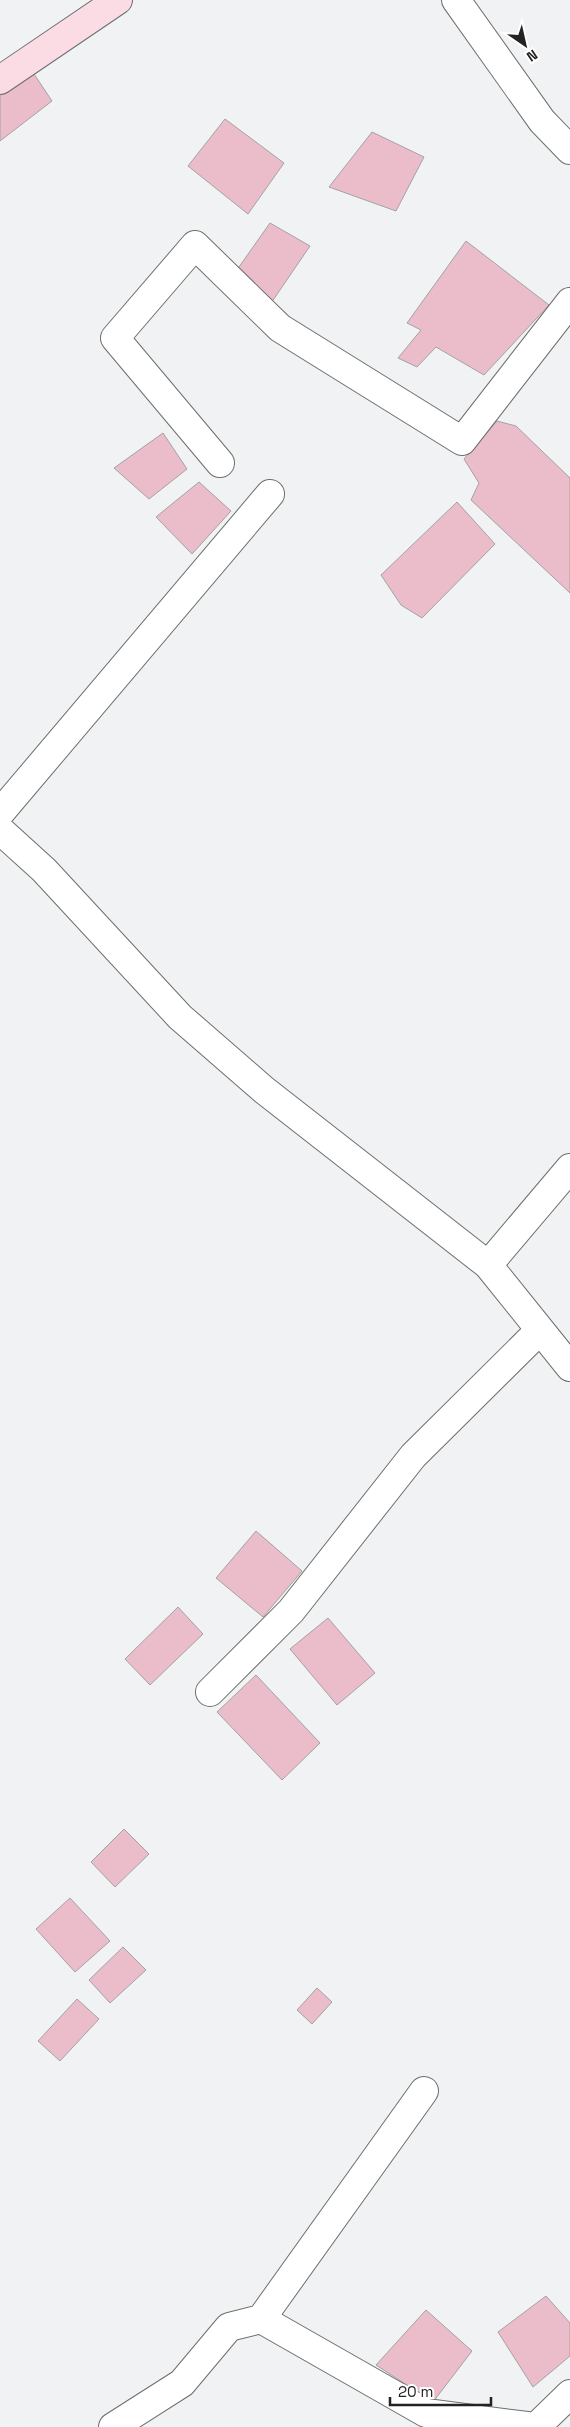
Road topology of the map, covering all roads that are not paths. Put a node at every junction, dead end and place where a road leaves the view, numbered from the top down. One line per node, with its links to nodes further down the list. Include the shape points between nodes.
1 (118, 0): 3 (street)
2 (456, 0): 4 (street, via 542,121)
3 (0, 80)
4 (570, 150)
5 (570, 302): 6 (street, via 462,441 280,328 195,245 115,338)
6 (220, 463)
7 (270, 494): 8 (street)
8 (0, 813)
9 (0, 830): 11 (street, via 44,870 187,1023 264,1090)
10 (570, 1168): 11 (street)
11 (488, 1265): 12 (street)
12 (540, 1330): 13 (street); 14 (street, via 413,1456 291,1611)
13 (570, 1367)
14 (210, 1692)
15 (424, 2091): 16 (street)
16 (261, 2319): 18 (street, via 229,2326 182,2383); 19 (street, via 426,2413)
17 (570, 2394): 19 (street)
18 (113, 2427)
19 (536, 2427)

